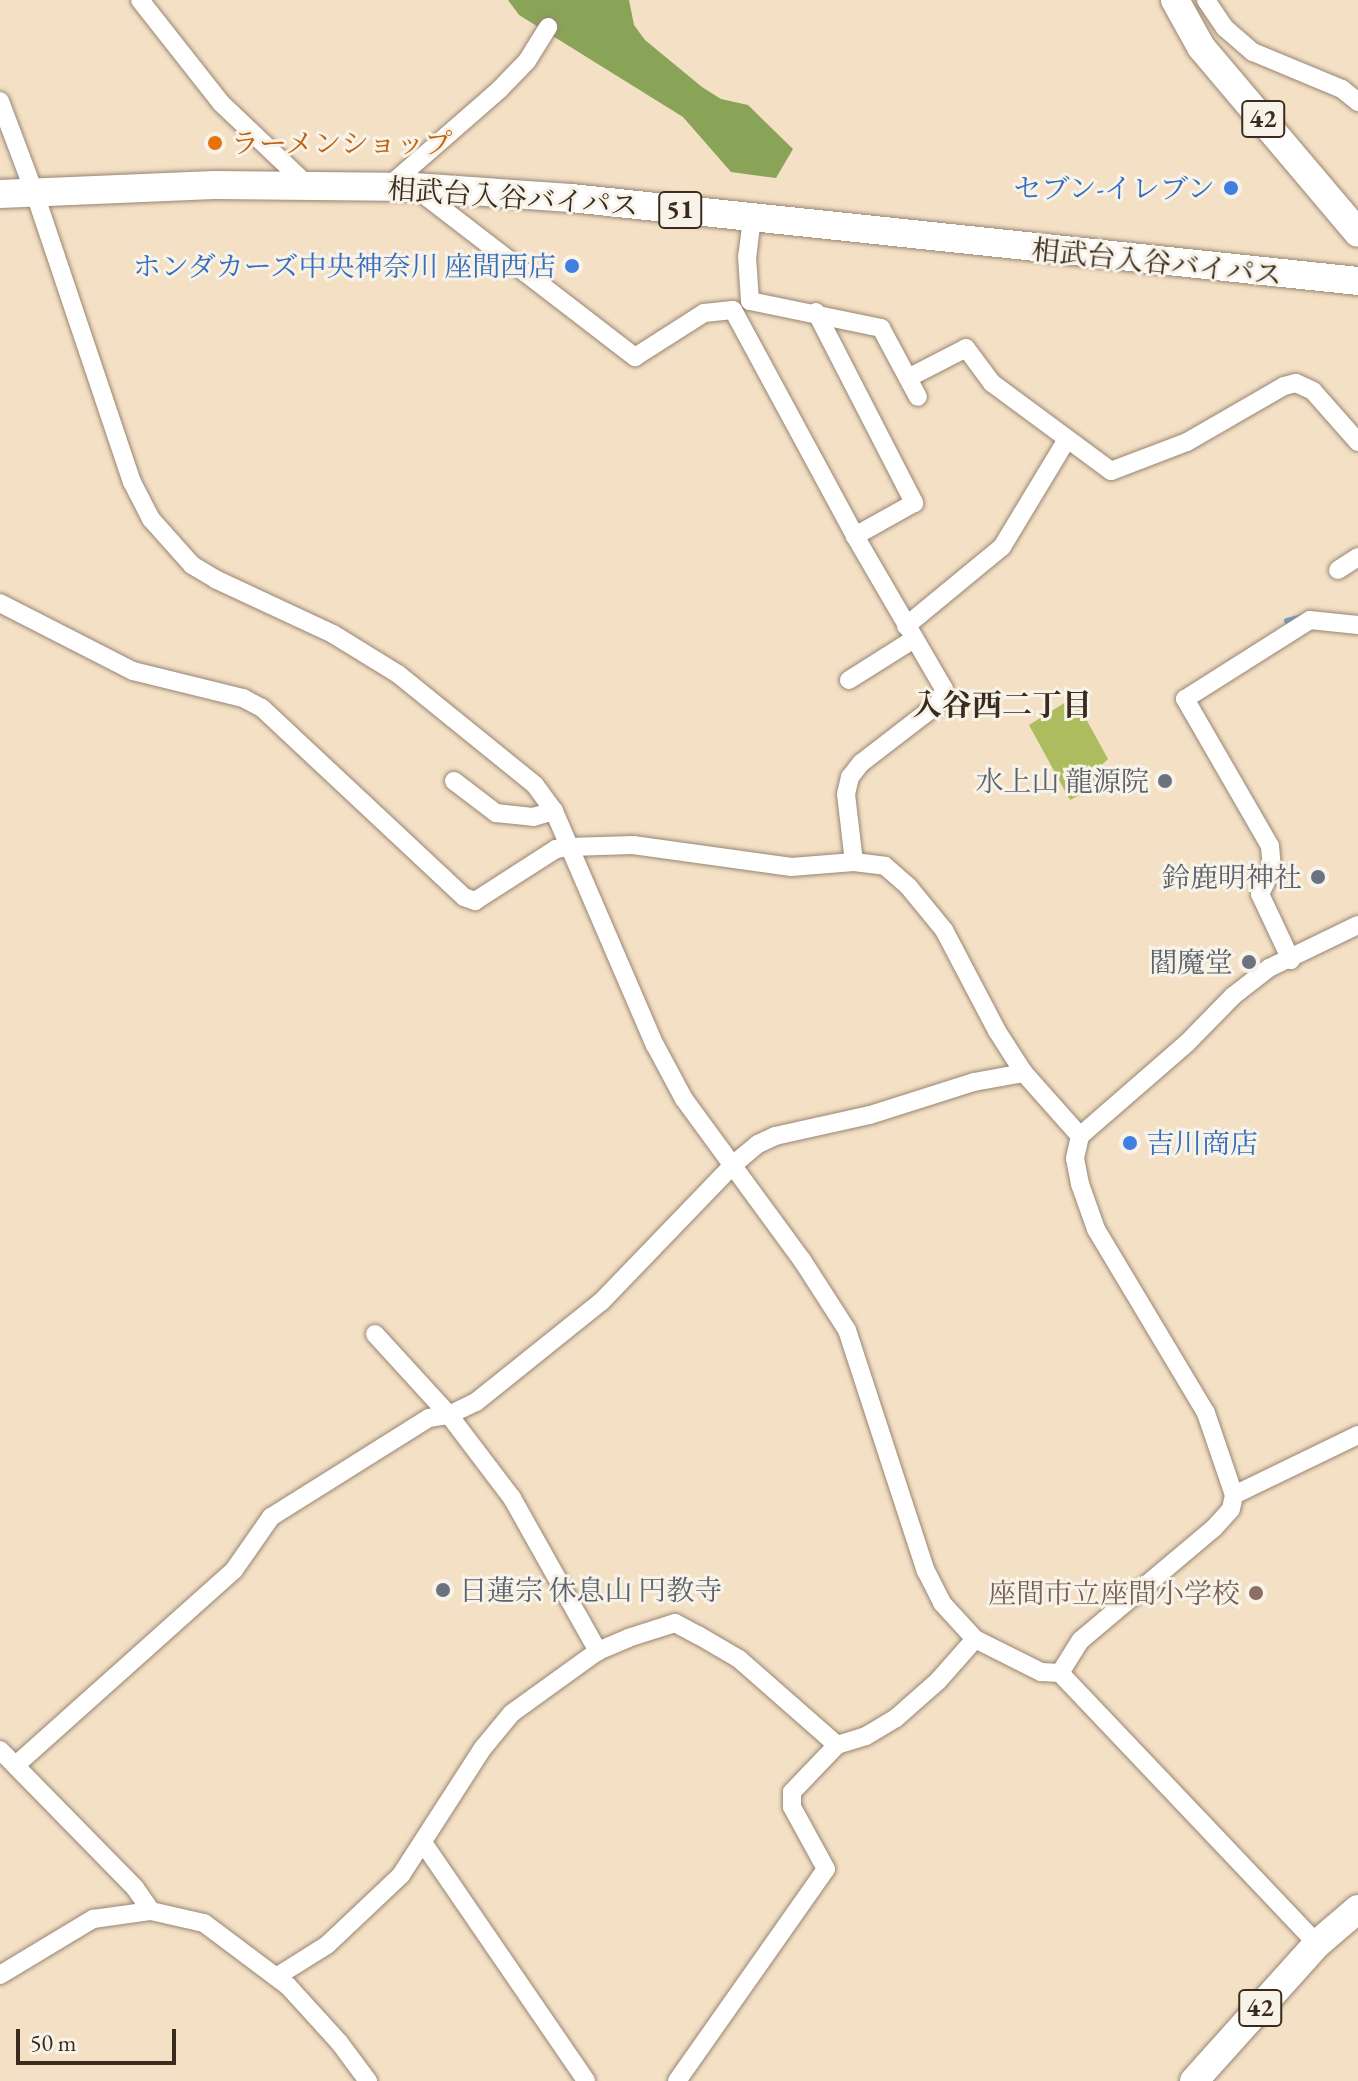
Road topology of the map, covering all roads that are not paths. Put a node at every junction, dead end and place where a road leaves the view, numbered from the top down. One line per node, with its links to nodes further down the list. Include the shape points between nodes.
1 (140, 0): 7 (street, via 221,103)
2 (1175, 0): 12 (main road, 42, via 1201,47)
3 (1206, 0): 6 (street, via 1225,28 1253,52 1342,89)
4 (548, 27): 8 (street, via 527,61)
5 (0, 101): 10 (street)
6 (1358, 102)
7 (307, 185): 8 (main road, 相武台入谷バイパス / 51); 10 (main road, 相武台入谷バイパス / 51)
8 (402, 187): 11 (main road, 相武台入谷バイパス / 51); 19 (street, via 635,357 704,313 733,310)
9 (0, 194): 10 (main road, 相武台入谷バイパス / 51)
10 (35, 194): 27 (street, via 132,482 151,519 174,547 215,579 333,634 398,674 535,785)
11 (752, 218): 13 (main road, 相武台入谷バイパス / 51); 14 (street, via 747,256 750,301)
12 (1358, 233)
13 (1358, 281)
14 (816, 312): 15 (street, via 881,328); 19 (street, via 914,503)
15 (908, 378): 16 (street); 17 (street, via 966,348 992,383)
16 (918, 397)
17 (1066, 441): 18 (street, via 1111,471 1129,467 1296,383 1313,391); 24 (street, via 1002,547)
18 (1358, 442)
19 (855, 536): 24 (street)
20 (1358, 557): 21 (street)
21 (1338, 570)
22 (0, 603): 28 (street, via 133,671 243,698 262,708 464,897 475,901 556,849)
23 (1358, 625): 31 (street, via 1310,620 1185,699 1270,846 1272,869 1260,894)
24 (910, 632): 25 (street); 29 (street, via 944,689 943,697 850,777 846,794)
25 (849, 680)
26 (454, 781): 27 (street, via 496,813 533,817)
27 (554, 811): 28 (street)
28 (569, 847): 29 (street, via 633,845 791,867); 34 (street, via 655,1045 684,1099)
29 (854, 862): 32 (street, via 885,866 944,930)
30 (1358, 925): 31 (street)
31 (1291, 960): 33 (street, via 1269,968 1233,996)
32 (1024, 1073): 33 (street); 34 (street, via 775,1136)
33 (1080, 1136): 38 (street, via 1075,1158 1096,1229 1206,1413)
34 (734, 1164): 36 (street, via 601,1302 476,1402); 39 (street, via 847,1330 926,1571 942,1603)
35 (375, 1334): 36 (street)
36 (449, 1415): 40 (street, via 512,1498); 43 (street, via 429,1418 271,1517 234,1570)
37 (1358, 1435): 38 (street)
38 (1234, 1495): 41 (street, via 1231,1509 1214,1528 1081,1640)
39 (975, 1639): 41 (street, via 1041,1672); 42 (street, via 896,1718)
40 (598, 1651): 42 (street, via 675,1623 739,1659); 44 (street, via 512,1713 483,1748)
41 (1060, 1673): 47 (street)
42 (837, 1745): 53 (street, via 792,1792 792,1807 826,1869)
43 (5, 1756): 46 (street, via 135,1888)
44 (424, 1844): 49 (street, via 364,1914); 52 (street)
45 (1358, 1909): 47 (main road, 42)
46 (151, 1911): 48 (street, via 93,1919); 49 (street, via 204,1923)
47 (1317, 1944): 50 (main road, 42)
48 (0, 1975)
49 (276, 1977): 51 (street, via 339,2042)
50 (1203, 2078)
51 (368, 2081)
52 (586, 2081)
53 (677, 2081)

